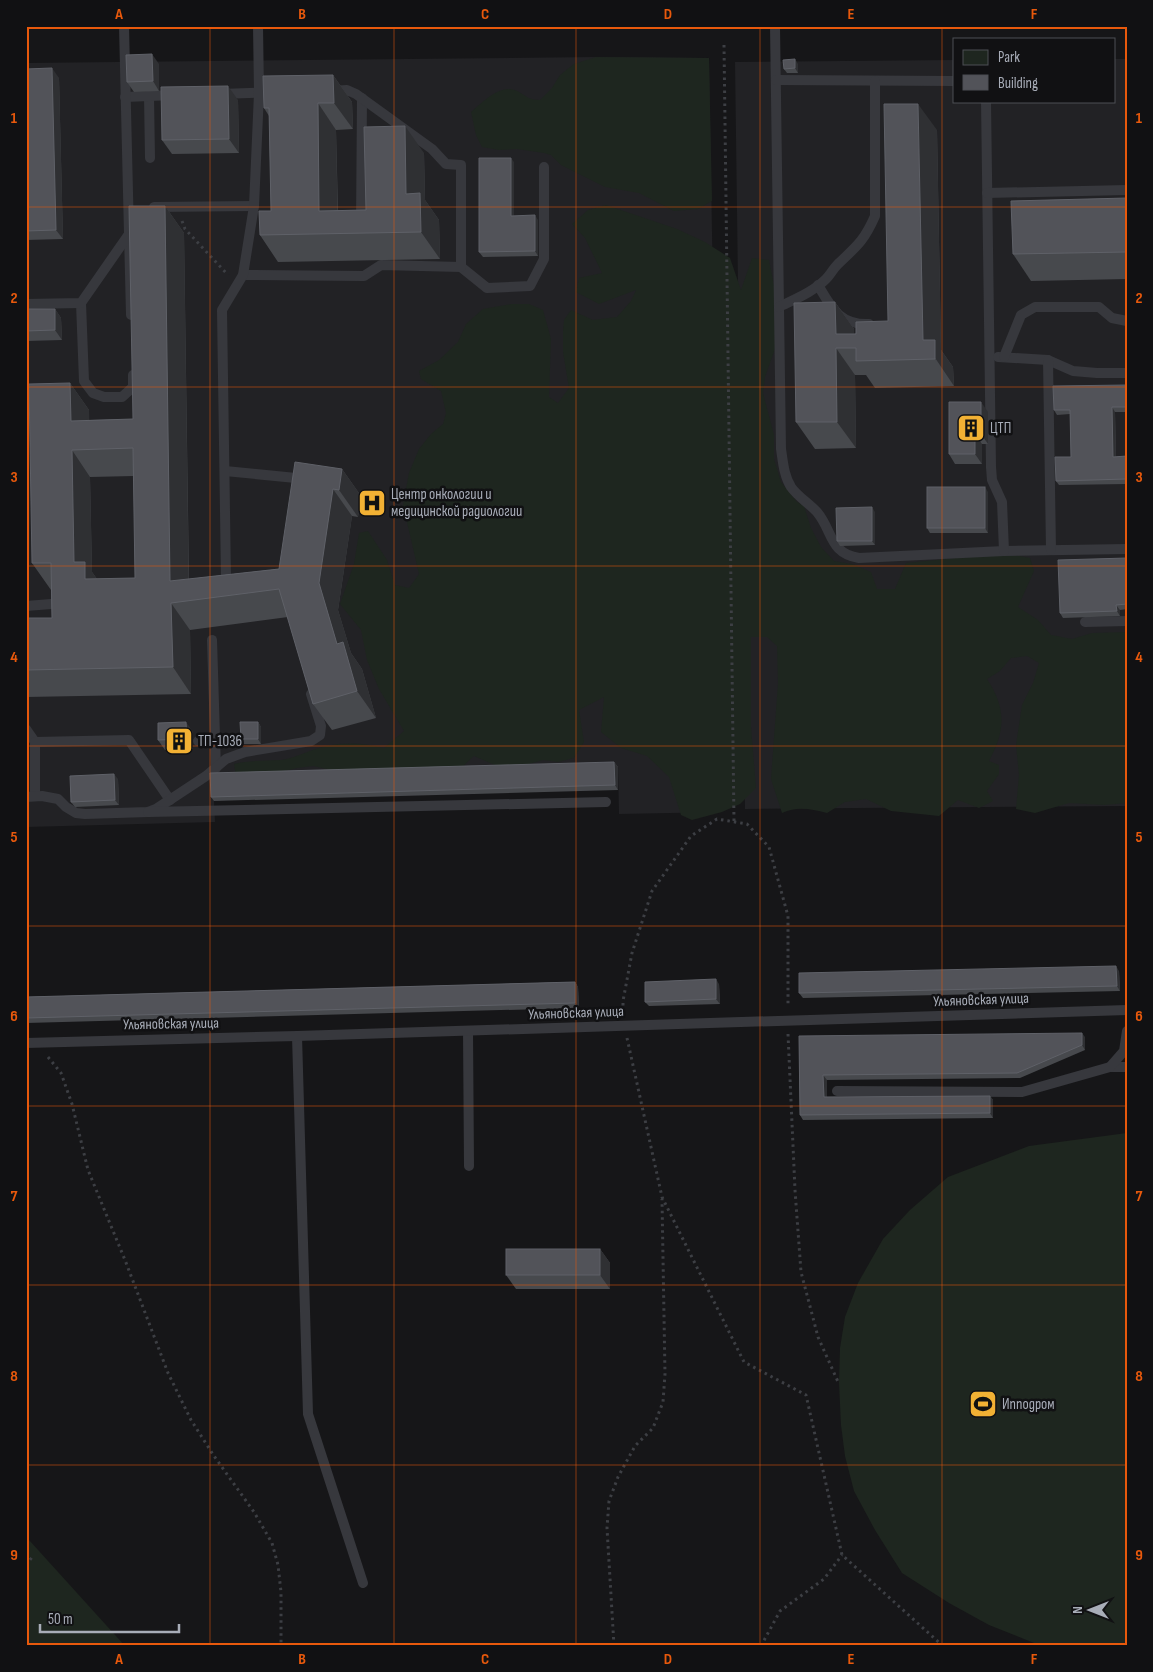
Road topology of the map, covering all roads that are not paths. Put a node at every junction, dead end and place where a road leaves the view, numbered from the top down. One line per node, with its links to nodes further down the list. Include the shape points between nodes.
1 (124, 26): 12 (lane)
2 (258, 26): 9 (lane)
3 (775, 26): 4 (lane)
4 (776, 80): 5 (lane); 29 (lane)
5 (875, 80): 6 (lane); 26 (lane, via 875,216 856,248)
6 (953, 81)
7 (318, 91): 14 (lane, via 347,90)
8 (288, 92): 9 (lane)
9 (259, 93): 10 (lane); 20 (lane)
10 (213, 94)
11 (185, 95): 13 (lane)
12 (125, 96): 13 (lane); 21 (lane)
13 (149, 96): 16 (lane)
14 (362, 98): 22 (lane); 24 (lane, via 432,149 446,164 461,164)
15 (986, 102): 19 (lane)
16 (150, 158)
17 (544, 167): 24 (lane, via 544,259 530,286 487,288)
18 (1127, 190): 19 (lane)
19 (987, 193): 33 (lane)
20 (254, 206): 21 (lane); 25 (lane)
21 (138, 208): 23 (lane)
22 (361, 227)
23 (129, 234): 27 (lane); 32 (lane)
24 (461, 267): 25 (lane, via 381,265 364,276)
25 (242, 275): 38 (lane, via 222,310)
26 (818, 285): 29 (lane); 31 (lane, via 838,315 850,322)
27 (81, 303): 28 (lane); 36 (lane, via 84,381 93,393 122,397 133,387)
28 (26, 304)
29 (779, 307): 42 (lane, via 781,449 785,474 791,487 819,514 833,543 848,556 859,558)
30 (1127, 321): 34 (lane, via 1112,318 1099,307 1035,307 1021,315)
31 (879, 324)
32 (132, 329)
33 (990, 357): 34 (lane); 42 (lane, via 992,480 1002,502)
34 (1004, 357): 35 (lane)
35 (1048, 360): 37 (lane, via 1073,371); 41 (lane)
36 (133, 368)
37 (1127, 373)
38 (225, 471): 39 (lane); 43 (lane)
39 (311, 480)
40 (1127, 549): 41 (lane)
41 (1051, 550): 42 (lane)
42 (1004, 551)
43 (226, 579)
44 (70, 603): 45 (lane)
45 (26, 606)
46 (1127, 621): 47 (lane)
47 (1085, 622)
48 (212, 640): 51 (lane)
49 (307, 680): 54 (lane, via 321,726 320,735 311,741 245,752 226,759)
50 (26, 729): 53 (lane)
51 (215, 740): 52 (lane); 54 (lane)
52 (198, 741)
53 (34, 742): 55 (lane); 56 (lane, via 129,740)
54 (216, 768): 56 (lane)
55 (31, 796): 58 (lane, via 58,799 76,813)
56 (170, 800): 58 (lane)
57 (606, 802): 58 (lane)
58 (148, 812)
59 (1127, 1010): 60 (lane, Ульяновская улица)
60 (468, 1031): 62 (lane, Ульяновская улица); 67 (lane)
61 (1127, 1031): 64 (lane, via 1124,1051)
62 (297, 1036): 63 (lane, Ульяновская улица); 68 (lane, via 308,1414)
63 (32, 1043)
64 (1110, 1067): 65 (lane); 66 (lane, via 1022,1092)
65 (1127, 1067)
66 (837, 1091)
67 (469, 1166)
68 (363, 1583)

